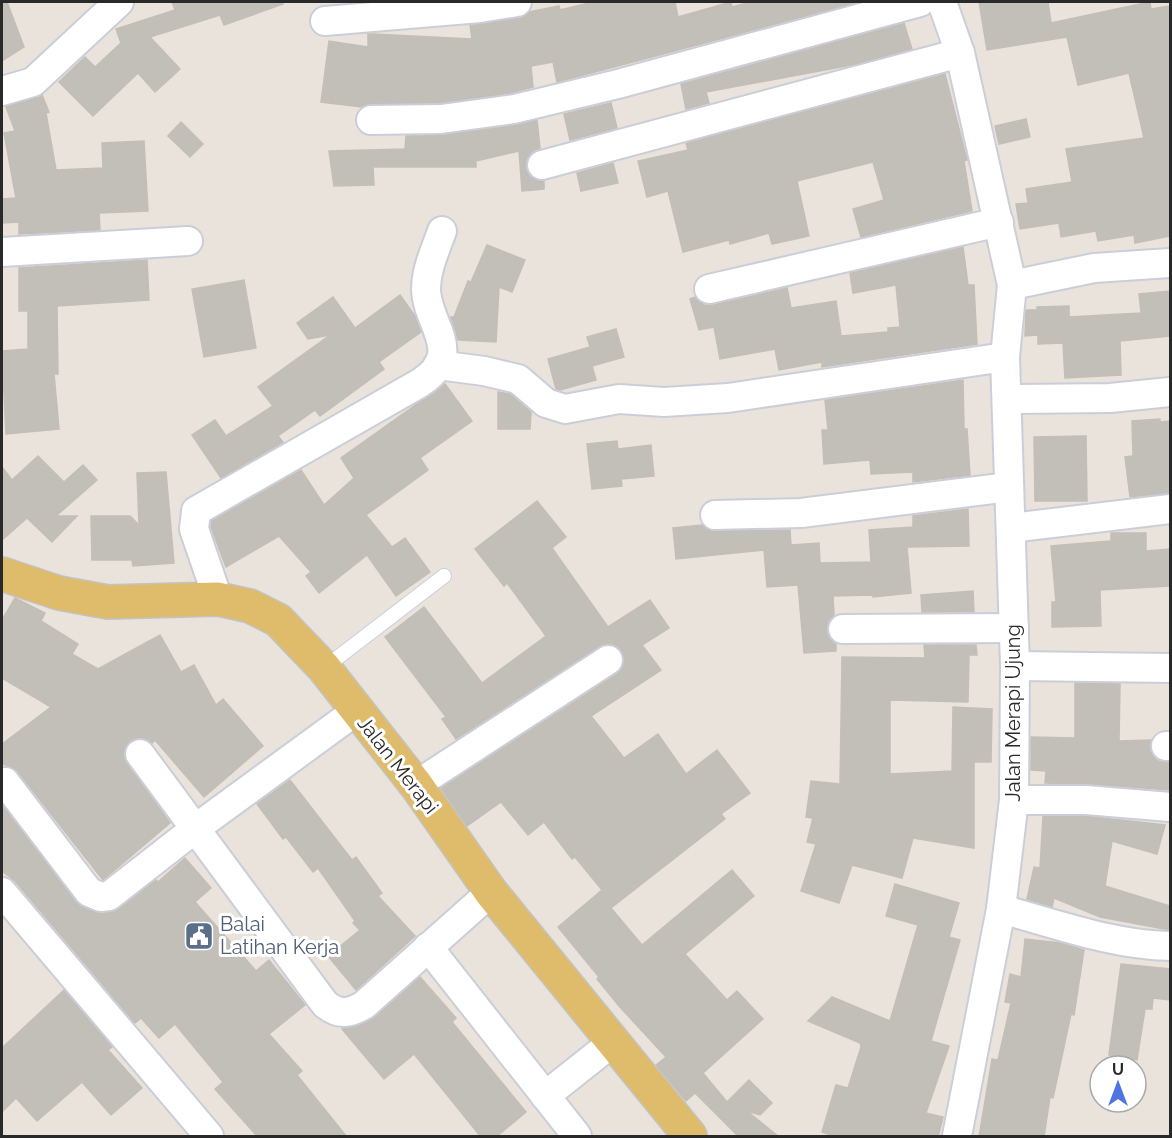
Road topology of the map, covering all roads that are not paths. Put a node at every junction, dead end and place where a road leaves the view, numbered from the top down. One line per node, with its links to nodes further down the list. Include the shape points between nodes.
1 (119, 2): 7 (street, via 33,82)
2 (517, 2): 5 (street)
3 (920, 2): 8 (street, via 514,109 441,119)
4 (942, 2): 6 (street, Jalan Merapi Ujung)
5 (324, 21)
6 (960, 52): 9 (street); 10 (street, Jalan Merapi Ujung)
7 (2, 91)
8 (371, 120)
9 (542, 165)
10 (999, 222): 15 (street, Jalan Merapi Ujung); 16 (street)
11 (442, 231): 18 (street, via 427,280 428,303 442,341)
12 (188, 241): 13 (street)
13 (2, 252)
14 (1170, 263): 15 (street, via 1094,268)
15 (1012, 285): 17 (street, Jalan Merapi Ujung)
16 (709, 289)
17 (1005, 357): 18 (street, via 728,398 664,402 619,399 565,409 546,403 518,380); 20 (street, Jalan Merapi Ujung)
18 (438, 365): 27 (street, via 420,383 196,511 194,529)
19 (1170, 392): 20 (street, via 1110,398)
20 (1008, 399): 21 (street, Jalan Merapi Ujung)
21 (1009, 487): 23 (street, via 801,513); 24 (street, Jalan Merapi Ujung)
22 (1170, 509): 24 (street)
23 (715, 515)
24 (1011, 528): 28 (street, Jalan Merapi Ujung)
25 (2, 574): 27 (main road, Jalan Merapi, via 59,593 108,602)
26 (444, 576): 32 (lane)
27 (218, 599): 32 (main road, Jalan Merapi, via 250,606 278,620)
28 (1014, 628): 29 (street); 31 (street, Jalan Merapi Ujung)
29 (843, 629)
30 (608, 660): 37 (street)
31 (1015, 666): 33 (street); 38 (street, Jalan Merapi Ujung)
32 (324, 668): 34 (main road, Jalan Merapi)
33 (1170, 668)
34 (356, 711): 37 (main road, Jalan Merapi); 40 (street)
35 (140, 753): 40 (street)
36 (5, 782): 40 (street, via 95,896 116,893)
37 (416, 784): 42 (main road, Jalan Merapi)
38 (1014, 800): 39 (street, via 1086,800); 43 (street, Jalan Merapi Ujung)
39 (1170, 807)
40 (196, 828): 45 (street, via 325,1004 336,1012 349,1012 364,1005)
41 (2, 892): 48 (street)
42 (491, 892): 45 (street); 46 (main road, Jalan Merapi)
43 (1001, 909): 44 (street, via 1100,936); 51 (street, Jalan Merapi Ujung)
44 (1170, 946)
45 (428, 947): 47 (street)
46 (613, 1042): 47 (street); 50 (main road, Jalan Merapi)
47 (545, 1096): 49 (street)
48 (208, 1137)
49 (577, 1137)
50 (690, 1137)
51 (957, 1137)

